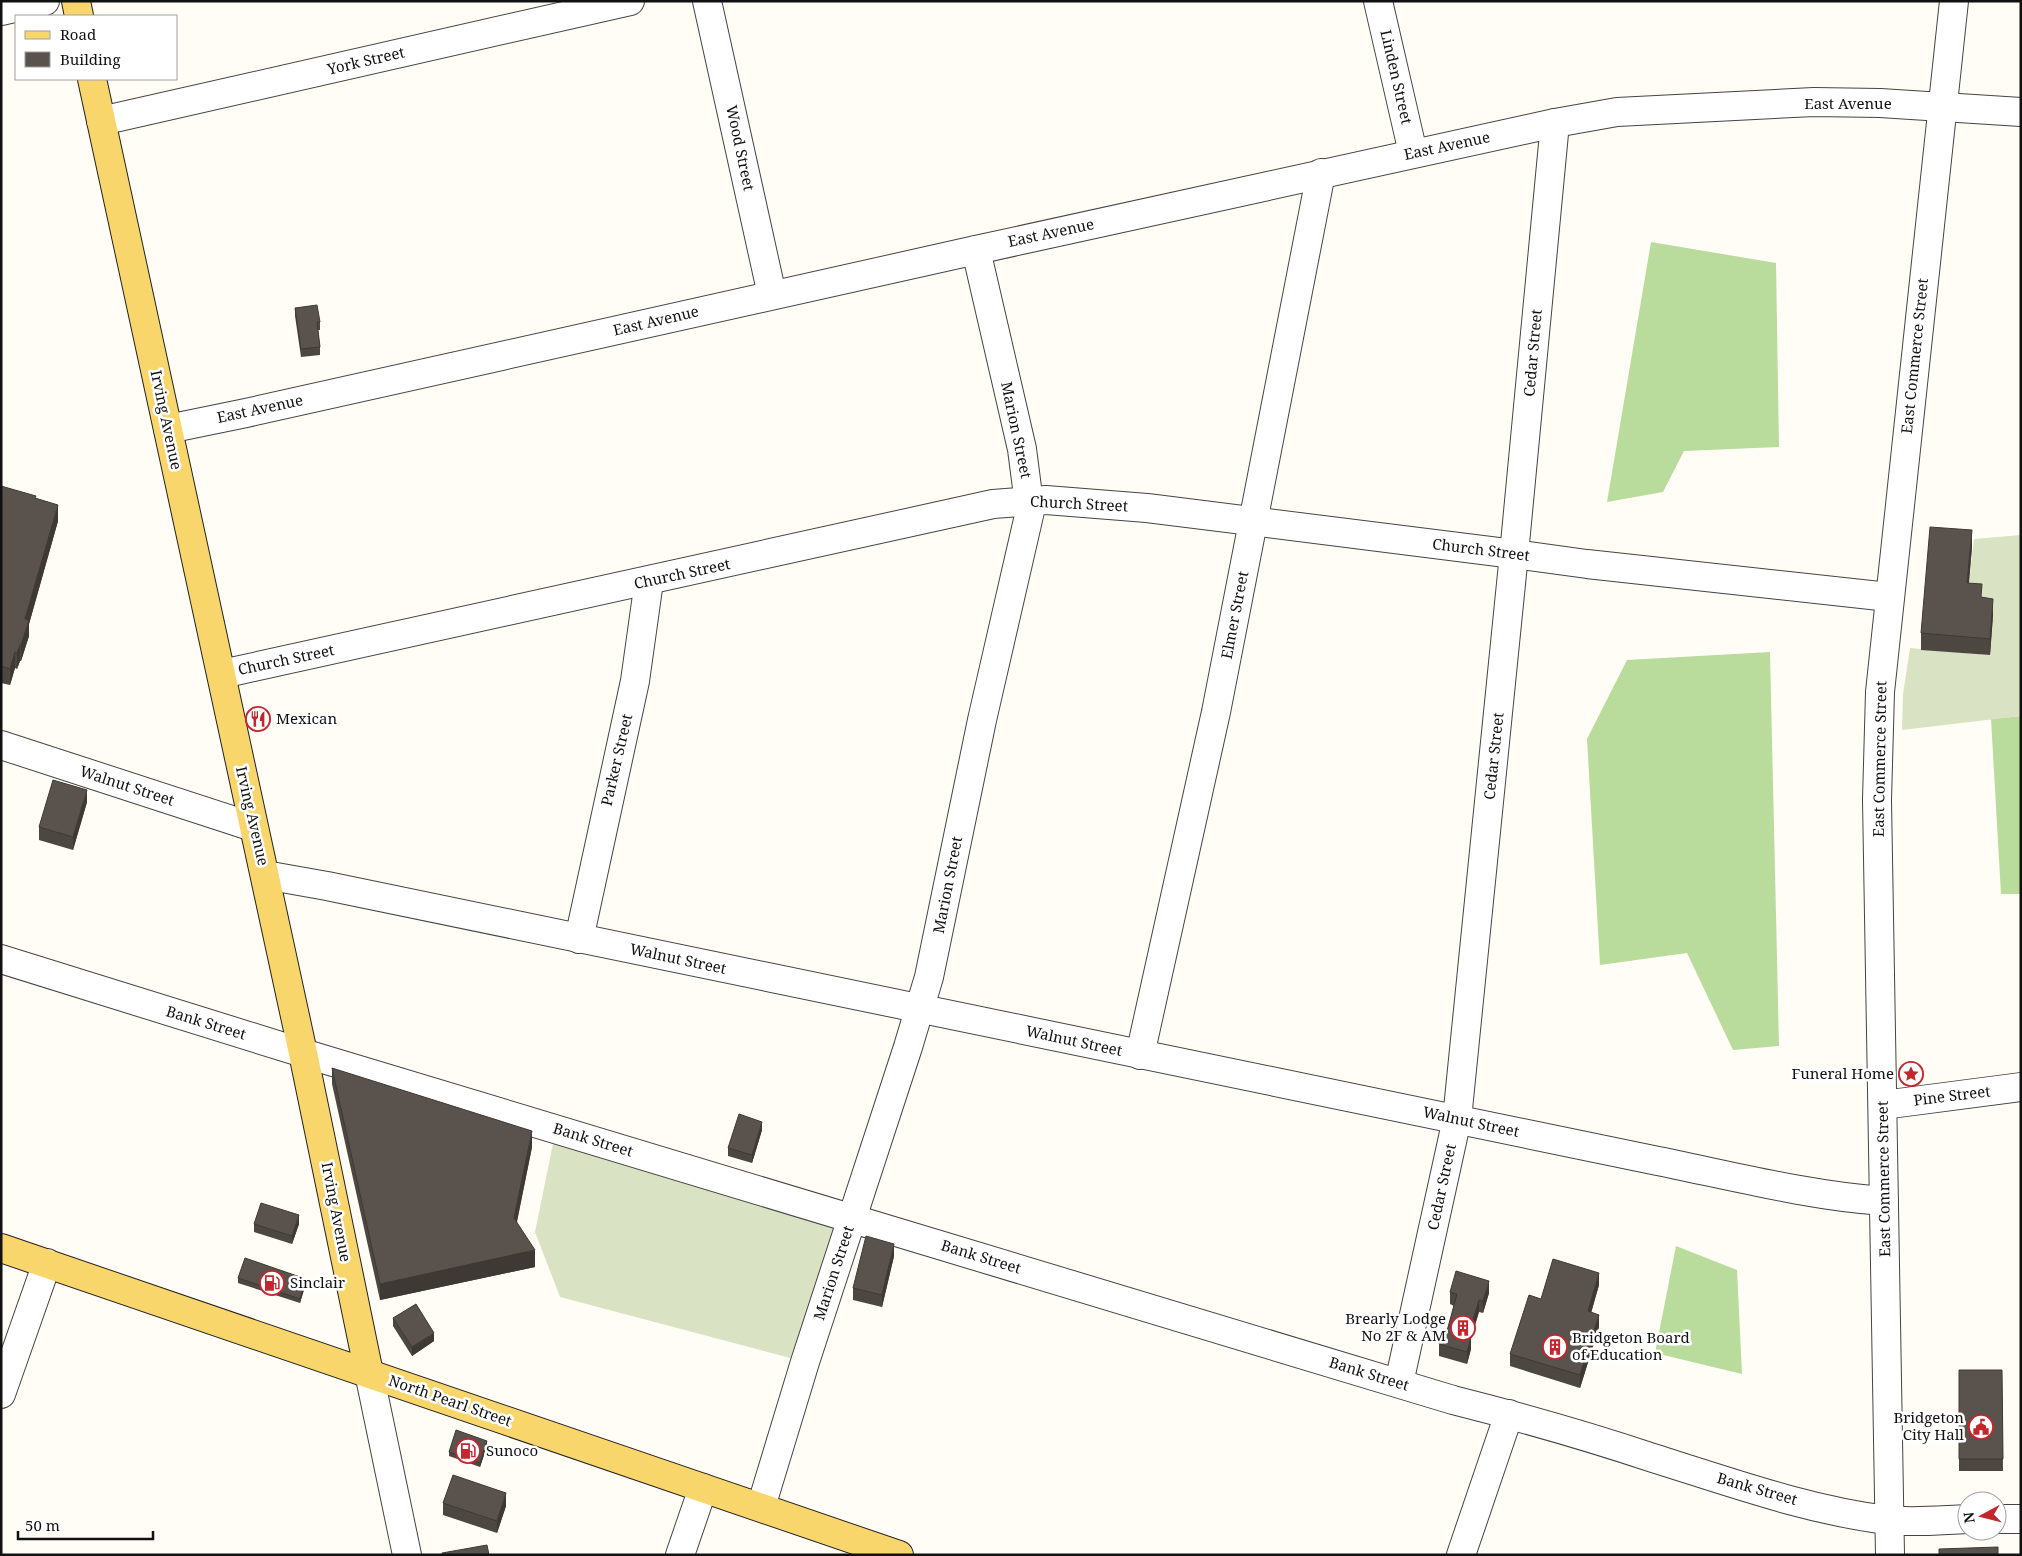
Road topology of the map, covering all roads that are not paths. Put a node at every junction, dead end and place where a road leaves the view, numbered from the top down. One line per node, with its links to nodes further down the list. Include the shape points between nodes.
1 (45, 1): 7 (street)
2 (76, 1): 8 (main road)
3 (630, 1): 12 (street, York Street)
4 (707, 1): 17 (street, Wood Street)
5 (1378, 1): 14 (street, Linden Street)
6 (1954, 1): 10 (street, East Commerce Street)
7 (1, 11)
8 (79, 15)
9 (92, 80): 12 (main road, Irving Avenue)
10 (1942, 106): 11 (street, East Avenue); 13 (street, East Avenue, via 1814,102 1617,112); 23 (street, East Commerce Street)
11 (2021, 112)
12 (101, 120): 18 (main road, Irving Avenue)
13 (1555, 123): 14 (street, East Avenue); 21 (street, Cedar Street)
14 (1413, 153): 15 (street, East Avenue)
15 (1321, 173): 16 (street, East Avenue); 20 (street, Elmer Street)
16 (976, 250): 17 (street, East Avenue); 19 (street, Marion Street, via 1022,448)
17 (772, 295): 18 (street, East Avenue)
18 (168, 429): 24 (main road, Irving Avenue)
19 (1029, 500): 20 (street, Church Street, via 1093,502); 22 (street, Church Street, via 993,504); 30 (street, Marion Street, via 1030,511 982,720 929,977)
20 (1254, 520): 21 (street, Church Street); 32 (street, Elmer Street, via 1216,712)
21 (1514, 554): 23 (street, Church Street); 35 (street, Cedar Street)
22 (649, 581): 24 (street, Church Street); 28 (street, Parker Street, via 635,681)
23 (1889, 597): 34 (street, East Commerce Street, via 1880,692 1877,800)
24 (222, 674): 26 (main road, Irving Avenue)
25 (1, 745): 26 (street, Walnut Street)
26 (253, 827): 27 (main road, Irving Avenue)
27 (265, 875): 28 (street, Walnut Street); 31 (main road, Irving Avenue)
28 (578, 939): 30 (street, Walnut Street)
29 (1, 960): 31 (street, Bank Street)
30 (919, 1009): 32 (street, Walnut Street); 37 (street, Marion Street)
31 (303, 1053): 37 (street, Bank Street); 40 (main road, Irving Avenue)
32 (1140, 1055): 35 (street, Walnut Street)
33 (2021, 1087): 34 (street, Pine Street)
34 (1883, 1105): 36 (street, East Commerce Street)
35 (1457, 1119): 36 (street, Walnut Street, via 1816,1192); 41 (street, Cedar Street)
36 (1884, 1201): 48 (street, East Commerce Street)
37 (852, 1219): 41 (street, Bank Street); 45 (street, Marion Street)
38 (1, 1248): 39 (main road, North Pearl Street)
39 (46, 1263): 40 (main road, North Pearl Street); 42 (street)
40 (369, 1373): 44 (main road, North Pearl Street); 50 (street, Irving Avenue)
41 (1399, 1383): 43 (street, Bank Street)
42 (1, 1394)
43 (1509, 1414): 48 (street, Bank Street, via 1769,1495); 53 (street)
44 (703, 1488): 45 (main road, North Pearl Street); 51 (street)
45 (761, 1508): 52 (main road, North Pearl Street)
46 (2007, 1519): 47 (street)
47 (2021, 1519)
48 (1890, 1520): 49 (street, Bank Street); 54 (street, East Commerce Street)
49 (1957, 1520)
50 (407, 1555)
51 (680, 1555)
52 (900, 1555)
53 (1461, 1555)
54 (1890, 1555)

